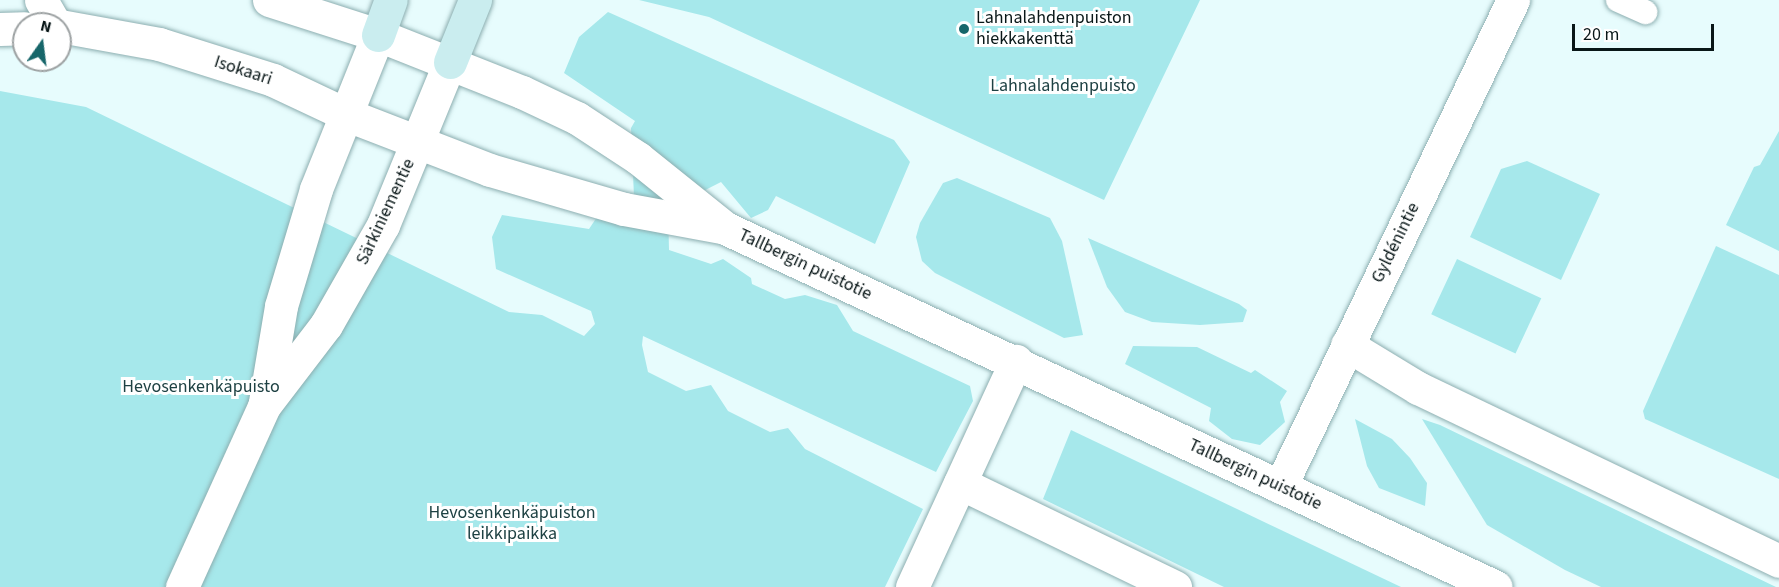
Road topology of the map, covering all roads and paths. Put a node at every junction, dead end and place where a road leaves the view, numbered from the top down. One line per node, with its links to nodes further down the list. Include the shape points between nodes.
1 (268, 0): 8 (street)
2 (391, 0): 8 (main road, Särkiniementie)
3 (475, 0): 9 (main road, Särkiniementie)
4 (1513, 0): 13 (street, Gyldénintie)
5 (1618, 0): 6 (lane)
6 (1645, 12)
7 (72, 28): 10 (street, Isokaari, via 159,44 273,80)
8 (378, 35): 9 (street); 10 (street, Särkiniementie)
9 (450, 62): 11 (street, Särkiniementie); 12 (street, Tallbergin puistotie, via 577,118 638,158)
10 (345, 114): 11 (street, Isokaari); 15 (street, Särkiniementie, via 316,189 281,306)
11 (418, 142): 12 (street, Tallbergin puistotie, via 490,170 624,209); 15 (street, Särkiniementie, via 369,252 326,325)
12 (725, 228): 14 (street, Tallbergin puistotie)
13 (1347, 345): 17 (street, Gyldénintie); 18 (street, via 1418,388)
14 (1016, 361): 16 (street); 17 (street, Tallbergin puistotie)
15 (264, 406): 19 (street, Särkiniementie)
16 (960, 483): 20 (street); 21 (street)
17 (1280, 487): 22 (street, Tallbergin puistotie)
18 (1779, 561)
19 (182, 587)
20 (912, 587)
21 (1175, 587)
22 (1496, 587)

